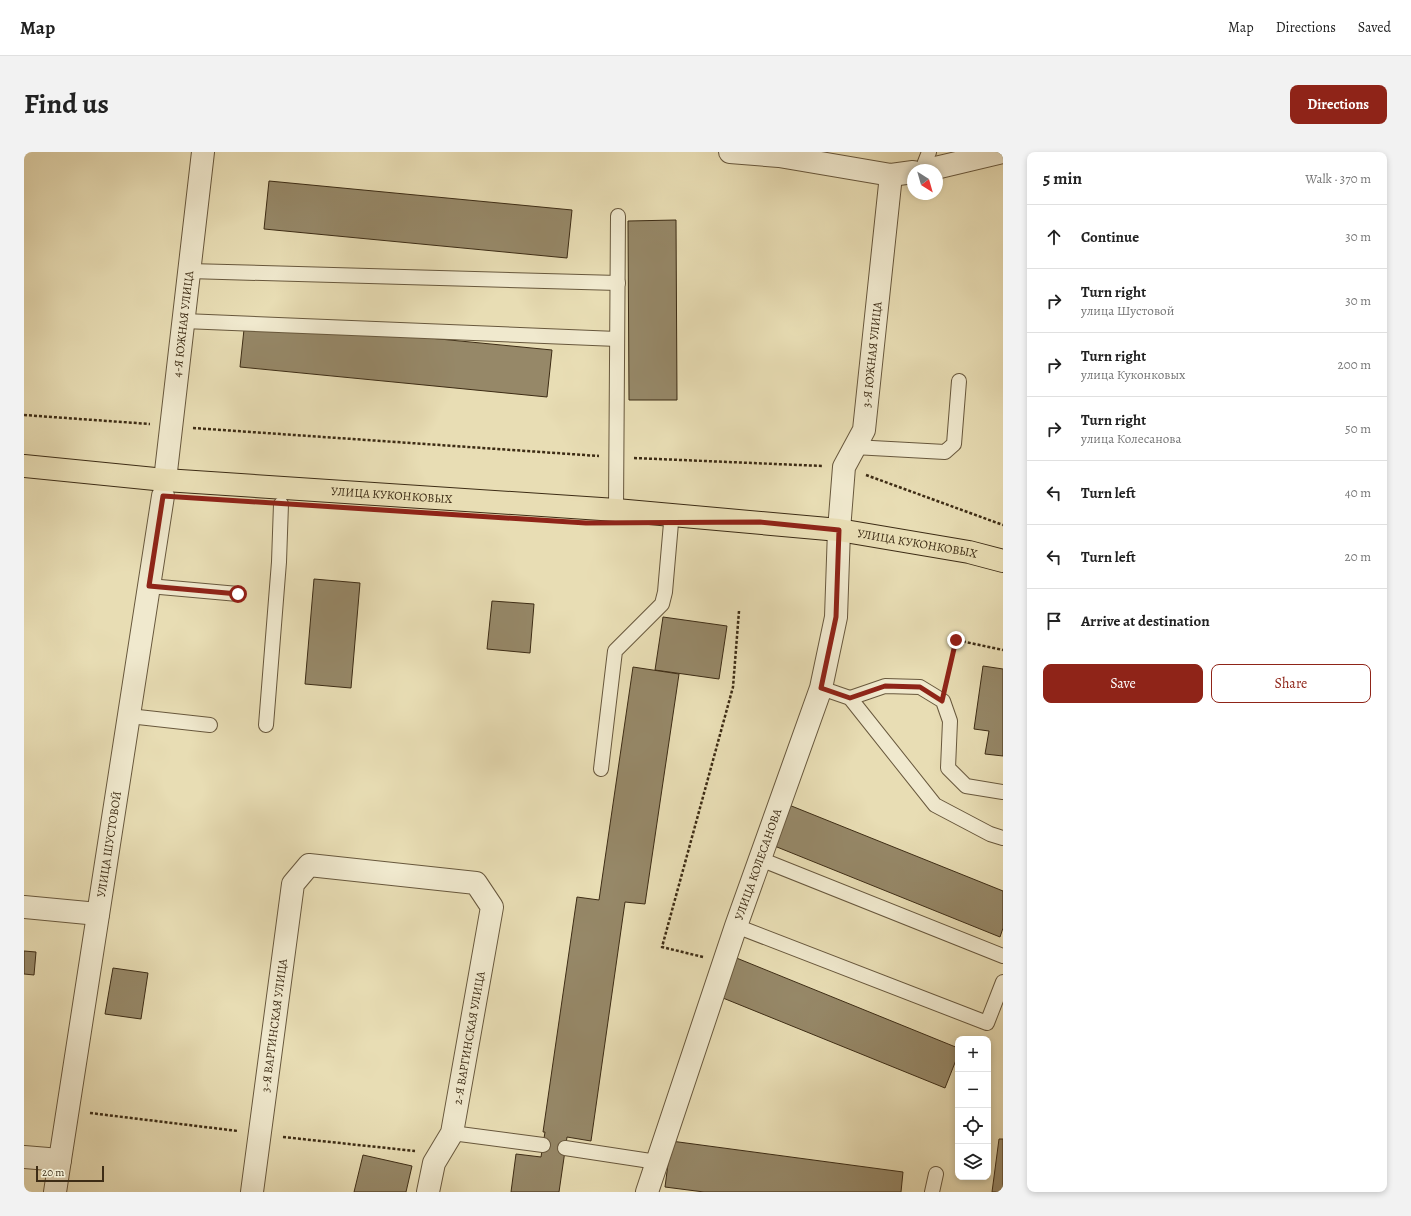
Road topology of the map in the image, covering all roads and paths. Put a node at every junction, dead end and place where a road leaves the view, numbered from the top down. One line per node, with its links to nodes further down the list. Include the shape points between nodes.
1 (203, 152): 10 (street, 4-Я ЮЖНАЯ УЛИЦА)
2 (730, 152): 8 (street, via 779,156)
3 (929, 152): 5 (lane)
4 (1003, 152): 6 (street)
5 (924, 164)
6 (943, 166)
7 (907, 173): 8 (street)
8 (892, 175): 17 (street, 3-Я ЮЖНАЯ УЛИЦА, via 864,430)
9 (618, 216): 11 (lane)
10 (189, 270): 11 (lane); 12 (street, 4-Я ЮЖНАЯ УЛИЦА)
11 (618, 283): 13 (lane)
12 (184, 321): 13 (lane); 16 (street, 4-Я ЮЖНАЯ УЛИЦА)
13 (617, 339): 18 (lane)
14 (959, 380): 17 (lane, via 954,444 945,452)
15 (24, 415): 16 (path)
16 (171, 426): 18 (path); 22 (street, 4-Я ЮЖНАЯ УЛИЦА)
17 (854, 447): 20 (street, 3-Я ЮЖНАЯ УЛИЦА)
18 (617, 457): 20 (path); 24 (lane)
19 (24, 466): 22 (main road, УЛИЦА КУКОНКОВЫХ)
20 (844, 467): 27 (path); 28 (street, 3-Я ЮЖНАЯ УЛИЦА)
21 (24, 481): 22 (main road, УЛИЦА КУКОНКОВЫХ)
22 (164, 488): 23 (main road, УЛИЦА КУКОНКОВЫХ); 24 (main road, УЛИЦА КУКОНКОВЫХ); 30 (street, УЛИЦА ШУСТОВОЙ)
23 (281, 504): 26 (main road, УЛИЦА КУКОНКОВЫХ, via 586,523); 39 (lane)
24 (616, 510): 25 (main road, УЛИЦА КУКОНКОВЫХ)
25 (760, 522): 26 (main road, УЛИЦА КУКОНКОВЫХ); 28 (main road, УЛИЦА КУКОНКОВЫХ)
26 (671, 523): 40 (lane, via 662,604 615,651)
27 (1003, 525)
28 (839, 530): 29 (main road, УЛИЦА КУКОНКОВЫХ, via 969,552); 34 (street, УЛИЦА КОЛЕСАНОВА, via 836,617)
29 (1003, 562)
30 (149, 586): 31 (lane); 37 (street, УЛИЦА ШУСТОВОЙ)
31 (238, 594)
32 (739, 611): 49 (path, via 733,687 662,947)
33 (1003, 650): 36 (path, via 956,640)
34 (821, 688): 35 (lane); 43 (street, УЛИЦА КОЛЕСАНОВА)
35 (850, 698): 36 (lane, via 885,686 920,687); 42 (lane, via 935,805 990,834)
36 (942, 701): 41 (lane, via 950,721 948,768 966,786)
37 (129, 716): 38 (lane); 46 (street, УЛИЦА ШУСТОВОЙ)
38 (210, 725)
39 (266, 725)
40 (601, 769)
41 (1003, 792)
42 (1003, 838)
43 (760, 859): 47 (street, УЛИЦА КОЛЕСАНОВА); 48 (lane)
44 (309, 865): 51 (street, 2-Я ВАРГИНСКАЯ УЛИЦА, via 476,883 492,908); 59 (street, 3-Я ВАРГИНСКАЯ УЛИЦА, via 292,884)
45 (24, 907): 46 (street)
46 (98, 914): 55 (street, УЛИЦА ШУСТОВОЙ)
47 (736, 926): 49 (street, УЛИЦА КОЛЕСАНОВА); 50 (lane, via 988,1023)
48 (1003, 956)
49 (724, 962): 56 (street, УЛИЦА КОЛЕСАНОВА)
50 (1003, 982)
51 (452, 1133): 52 (lane); 60 (street, 2-Я ВАРГИНСКАЯ УЛИЦА, via 434,1163)
52 (544, 1144)
53 (565, 1148): 56 (lane)
54 (24, 1157): 55 (street)
55 (60, 1160): 58 (street, УЛИЦА ШУСТОВОЙ)
56 (657, 1162): 61 (street, УЛИЦА КОЛЕСАНОВА)
57 (936, 1174): 62 (lane)
58 (55, 1192)
59 (252, 1192)
60 (428, 1192)
61 (647, 1192)
62 (932, 1192)

